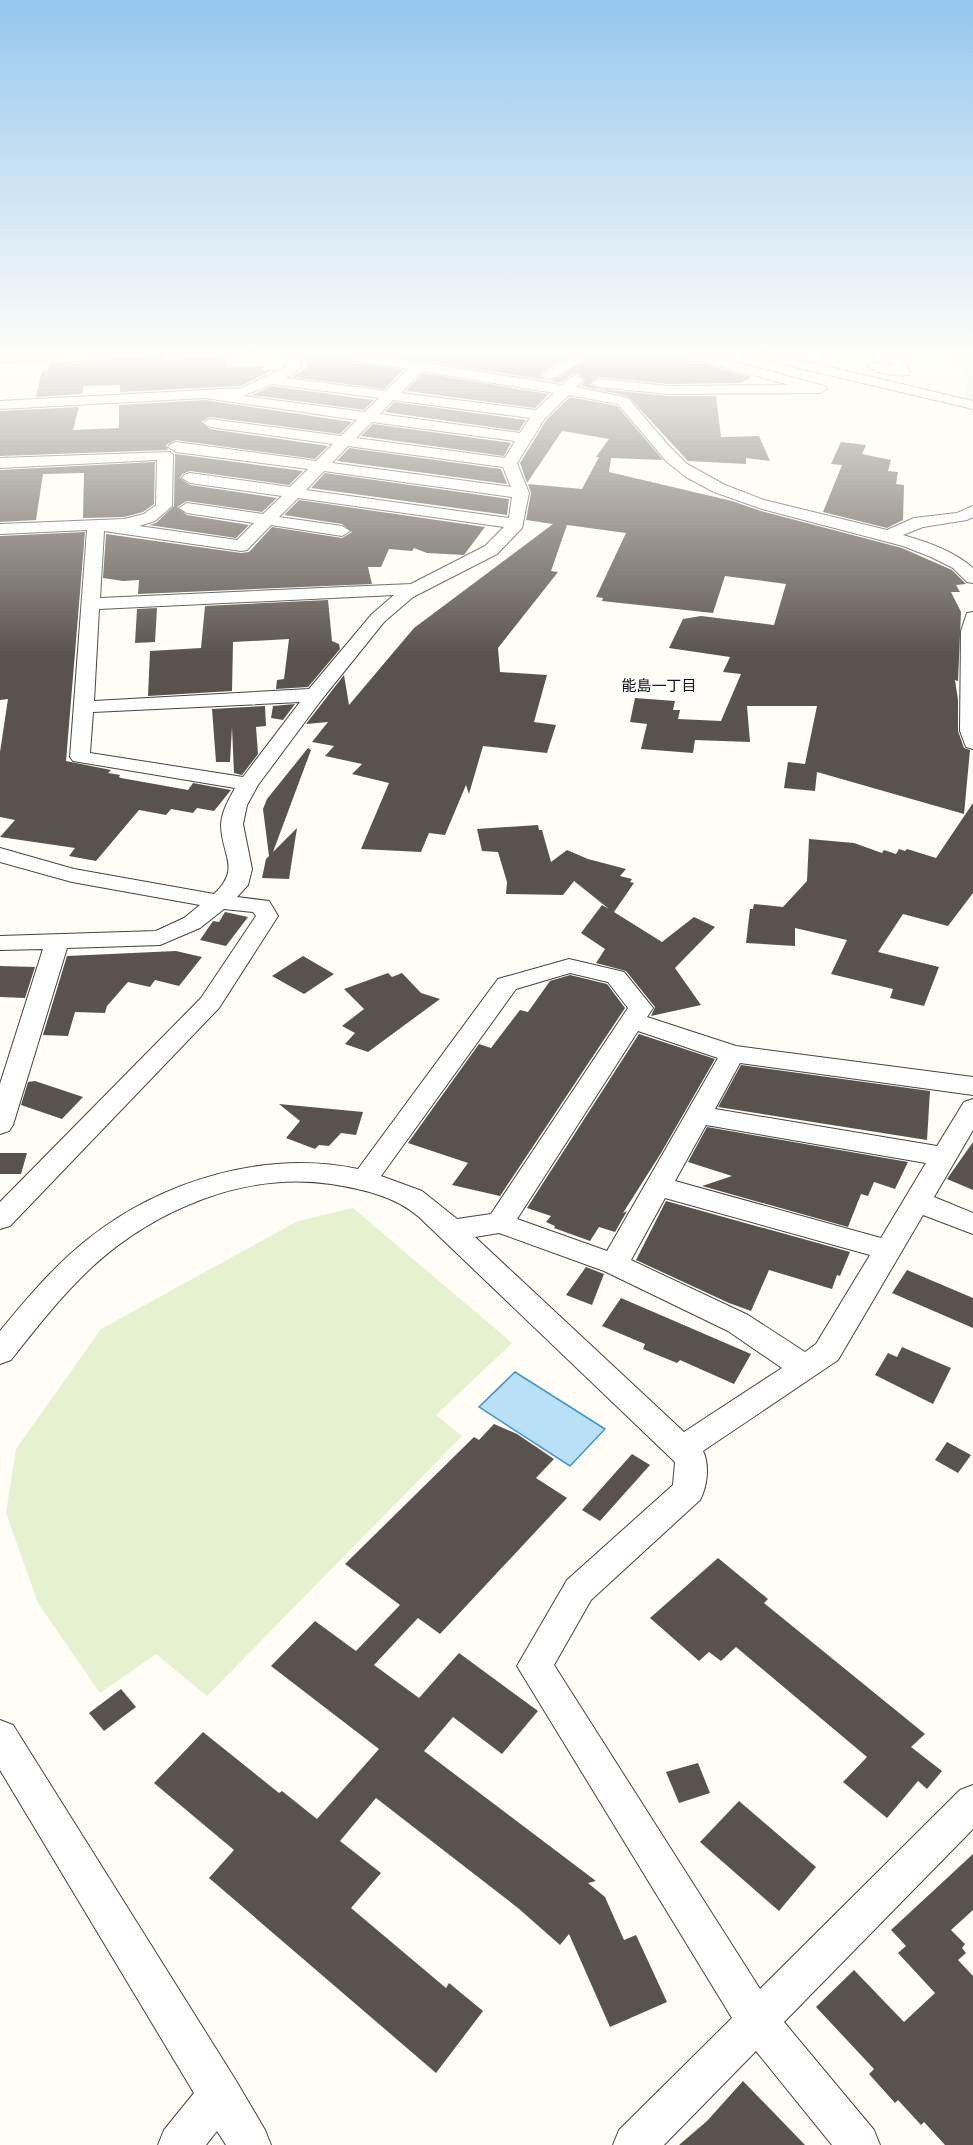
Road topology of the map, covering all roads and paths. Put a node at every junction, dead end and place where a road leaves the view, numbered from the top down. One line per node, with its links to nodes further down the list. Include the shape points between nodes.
1 (142, 456): 8 (street)
2 (165, 456): 18 (street, via 164,506 156,516 142,522)
3 (244, 456): 10 (street)
4 (329, 456): 10 (street)
5 (460, 456): 9 (street)
6 (514, 456): 9 (street)
7 (671, 456): 21 (street, via 690,473 725,492)
8 (0, 463)
9 (509, 463): 13 (street)
10 (319, 466): 12 (street); 13 (street)
11 (190, 478): 12 (street)
12 (293, 493): 16 (street); 17 (street)
13 (521, 493): 17 (street)
14 (187, 508): 16 (street)
15 (973, 511): 21 (street, via 961,517 920,522)
16 (267, 520): 18 (street, via 241,546); 20 (street)
17 (516, 524): 23 (street, via 491,550)
18 (96, 525): 19 (street); 24 (street)
19 (0, 529)
20 (342, 531)
21 (886, 536): 22 (street, via 938,554)
22 (973, 578)
23 (414, 589): 24 (street); 26 (street, via 378,618)
24 (91, 604): 27 (street)
25 (973, 617): 28 (street)
26 (315, 695): 27 (street); 29 (street)
27 (84, 707): 29 (street, via 80,757)
28 (973, 743)
29 (248, 784): 31 (street, via 236,805 232,824 241,869 237,885)
30 (0, 855): 31 (street, via 72,875)
31 (219, 902): 33 (street, via 192,923 160,938); 44 (street, via 261,906 267,916 210,1003)
32 (0, 942): 33 (street)
33 (57, 942): 39 (street)
34 (632, 1021): 35 (street); 41 (street, via 641,1008 616,977 569,966 507,984); 45 (street)
35 (733, 1054): 36 (street); 38 (street)
36 (973, 1086)
37 (973, 1108): 40 (street)
38 (698, 1115): 40 (street); 42 (street)
39 (0, 1125)
40 (944, 1157): 43 (street)
41 (365, 1179): 47 (street, via 415,1199); 50 (street, via 323,1173 274,1173 215,1184 163,1204 114,1234 67,1274)
42 (658, 1186): 48 (street); 49 (street)
43 (917, 1202): 46 (street); 48 (street)
44 (0, 1219)
45 (500, 1223): 47 (street); 49 (street)
46 (973, 1224)
47 (451, 1230): 52 (street)
48 (888, 1250): 51 (street, via 827,1352)
49 (614, 1264): 51 (street, via 738,1323)
50 (0, 1352)
51 (805, 1368): 52 (street)
52 (682, 1449): 55 (street, via 692,1458 689,1491 579,1590 535,1666)
53 (0, 1737): 56 (street)
54 (973, 1803): 55 (street)
55 (757, 2021): 59 (street); 60 (street)
56 (220, 2094): 57 (street); 58 (street)
57 (179, 2145)
58 (250, 2145)
59 (634, 2145)
60 (859, 2145)

